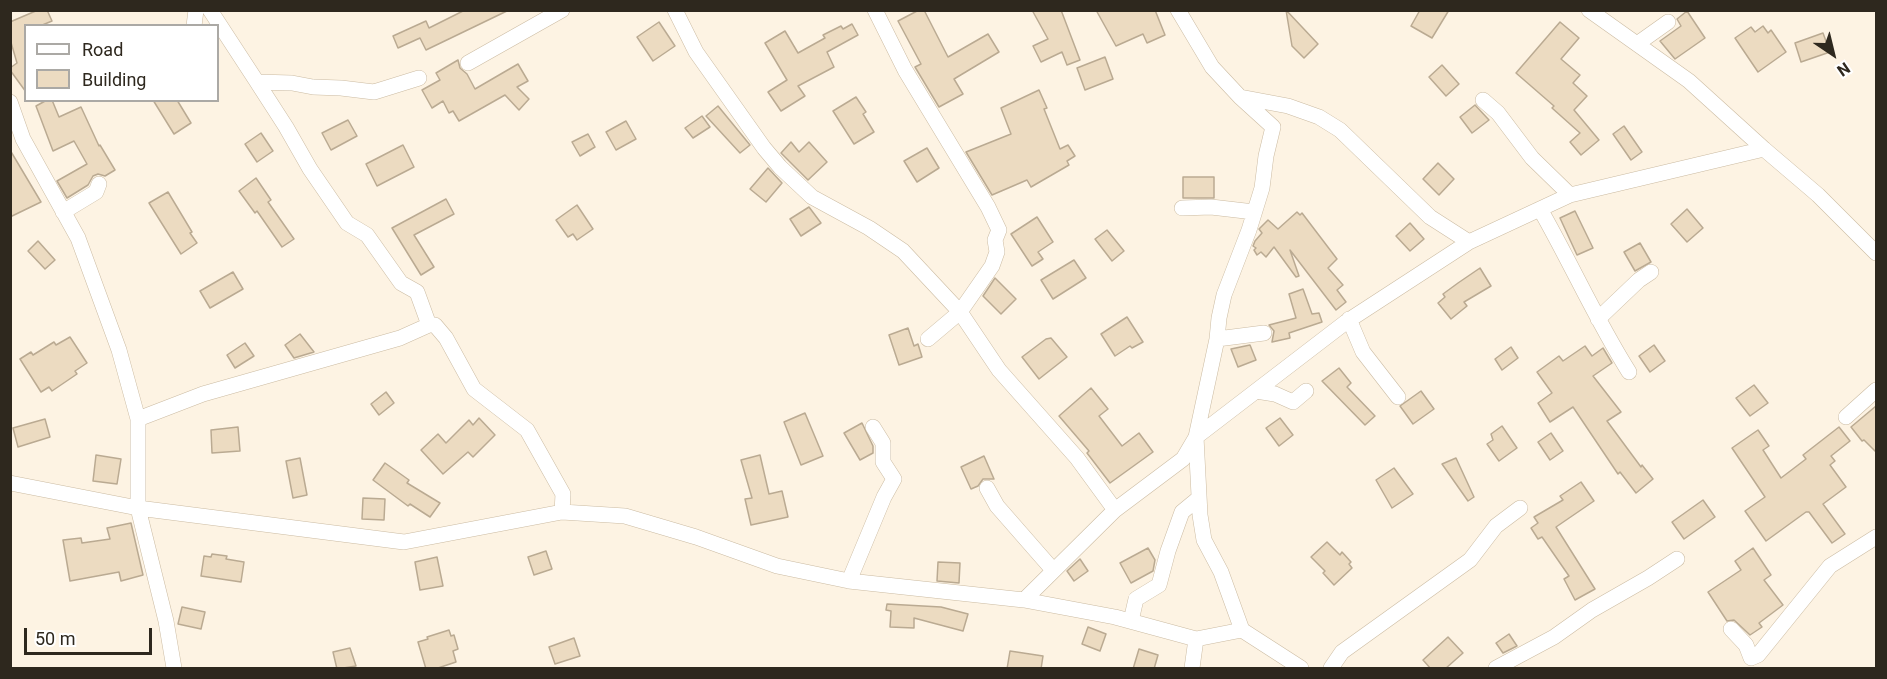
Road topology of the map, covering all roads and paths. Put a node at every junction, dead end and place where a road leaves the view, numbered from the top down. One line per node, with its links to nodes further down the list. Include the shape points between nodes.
1 (210, 10): 8 (street)
2 (562, 10): 11 (street)
3 (675, 10): 27 (street, via 696,52 780,166 812,197 903,251)
4 (875, 10): 27 (street, via 905,70 999,230 992,266)
5 (1178, 10): 14 (street, via 1212,67)
6 (1589, 10): 10 (street)
7 (1668, 22): 10 (street)
8 (216, 24)
9 (224, 43): 13 (street)
10 (1637, 44): 17 (street, via 1689,81)
11 (468, 63)
12 (419, 78): 13 (street, via 374,92)
13 (257, 82): 30 (street, via 347,223 366,236 401,283 417,292)
14 (1240, 97): 23 (street, via 1273,127); 24 (street, via 1288,106 1319,117 1340,130 1430,217)
15 (1483, 100): 19 (street, via 1498,113 1532,158)
16 (10, 102): 22 (street, via 23,139)
17 (1764, 149): 19 (street); 25 (street, via 1818,195)
18 (99, 184): 22 (street, via 96,192)
19 (1570, 195): 21 (street)
20 (1182, 208): 23 (street)
21 (1540, 209): 24 (street); 28 (street)
22 (63, 212): 40 (street, via 78,238)
23 (1254, 212): 33 (street, via 1224,295)
24 (1469, 242): 29 (street)
25 (1876, 253)
26 (1651, 272): 28 (street)
27 (960, 312): 32 (street); 48 (street, via 999,370 1077,459)
28 (1598, 319): 34 (street)
29 (1349, 320): 36 (street); 38 (street, via 1363,352)
30 (429, 325): 40 (street, via 400,338 203,394); 49 (street, via 435,325 446,338 474,389 527,430 563,494)
31 (1264, 333): 33 (street)
32 (928, 339)
33 (1217, 339): 42 (street)
34 (1629, 372)
35 (1876, 390): 39 (street)
36 (1256, 391): 37 (street, via 1293,402); 42 (street)
37 (1306, 391)
38 (1398, 397)
39 (1846, 417)
40 (138, 420): 46 (street)
41 (873, 427): 53 (street, via 883,443 883,462 894,479)
42 (1196, 437): 45 (street); 48 (street, via 1183,459)
43 (10, 483): 46 (street)
44 (987, 488): 52 (street, via 997,506)
45 (1199, 498): 55 (street, via 1182,512 1159,585 1136,599); 57 (street, via 1204,540 1221,572)
46 (138, 508): 49 (street, via 404,542); 60 (street)
47 (1520, 508): 63 (street, via 1496,526 1470,560 1342,652)
48 (1115, 510): 52 (street)
49 (562, 512): 53 (street, via 625,516 777,566)
50 (1876, 537): 59 (street, via 1830,566)
51 (1677, 559): 64 (street)
52 (1053, 570): 54 (street)
53 (849, 581): 54 (street)
54 (1024, 600): 55 (street)
55 (1131, 621): 58 (street)
56 (1731, 629): 59 (street, via 1746,645)
57 (1242, 630): 58 (street); 62 (street)
58 (1196, 639): 61 (street)
59 (1752, 663)
60 (174, 669)
61 (1192, 669)
62 (1301, 669)
63 (1330, 669)
64 (1496, 669)

